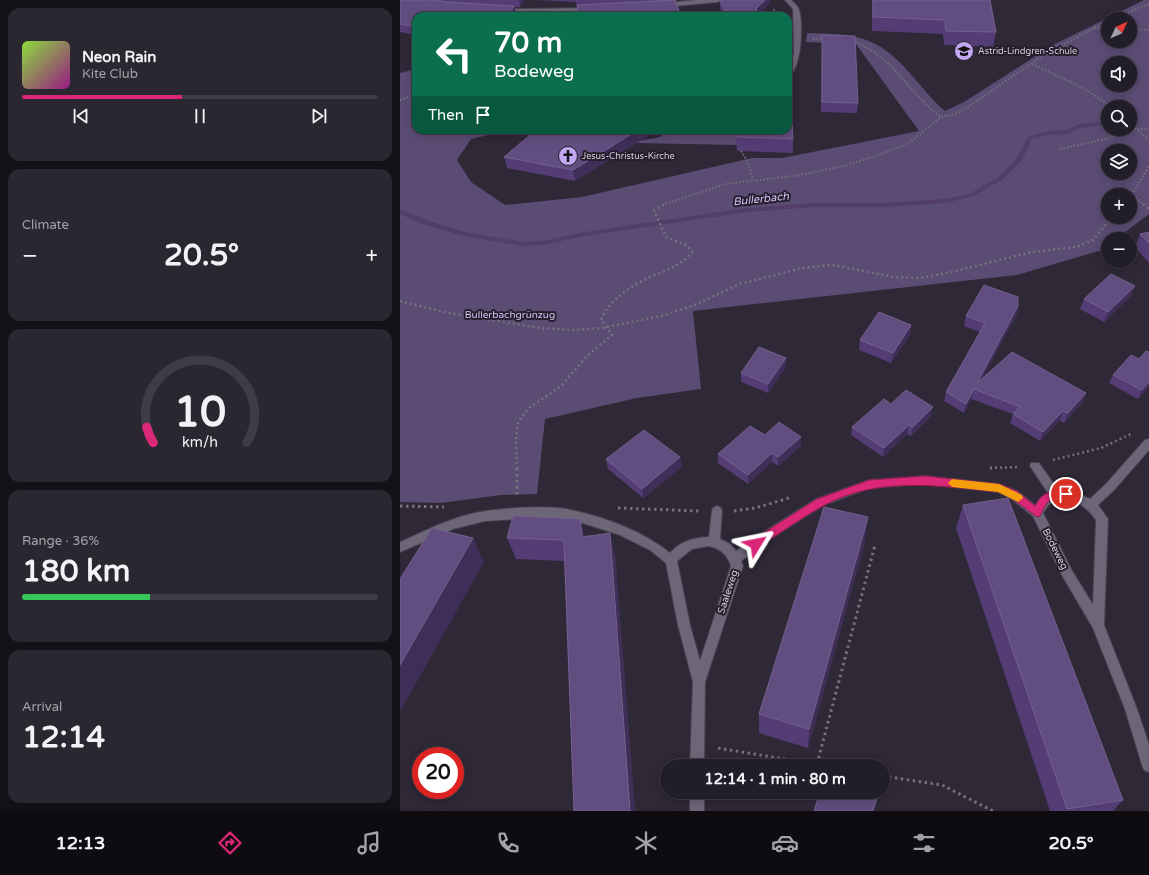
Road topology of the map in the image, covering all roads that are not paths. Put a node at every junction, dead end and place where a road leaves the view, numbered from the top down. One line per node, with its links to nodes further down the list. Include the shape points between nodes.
1 (718, 0): 3 (street)
2 (788, 0): 6 (street, via 796,10 796,54)
3 (654, 6)
4 (494, 10): 5 (street)
5 (594, 10)
6 (792, 64)
7 (1149, 443): 10 (street)
8 (1035, 466): 9 (street)
9 (1054, 494): 10 (street, Bodeweg, via 1074,495); 12 (street, via 1043,500)
10 (1091, 505): 17 (street, Bodeweg, via 1102,519)
11 (717, 511): 13 (street)
12 (1037, 513): 15 (street, via 1013,494 999,488 925,480 869,484 820,502); 17 (street, Bodeweg, via 1067,573)
13 (714, 542): 15 (street, Saaleweg, via 730,551); 16 (street, via 685,545)
14 (400, 546): 16 (street, via 451,525 485,516 548,512 570,514 623,531 654,547)
15 (735, 559): 18 (street, Saaleweg, via 737,566)
16 (671, 560): 18 (street, Saaleweg)
17 (1098, 625): 20 (street, Bodeweg, via 1131,709)
18 (699, 682): 19 (street, Saaleweg)
19 (697, 759)
20 (1149, 765)
21 (697, 799): 22 (street)
22 (697, 811)

